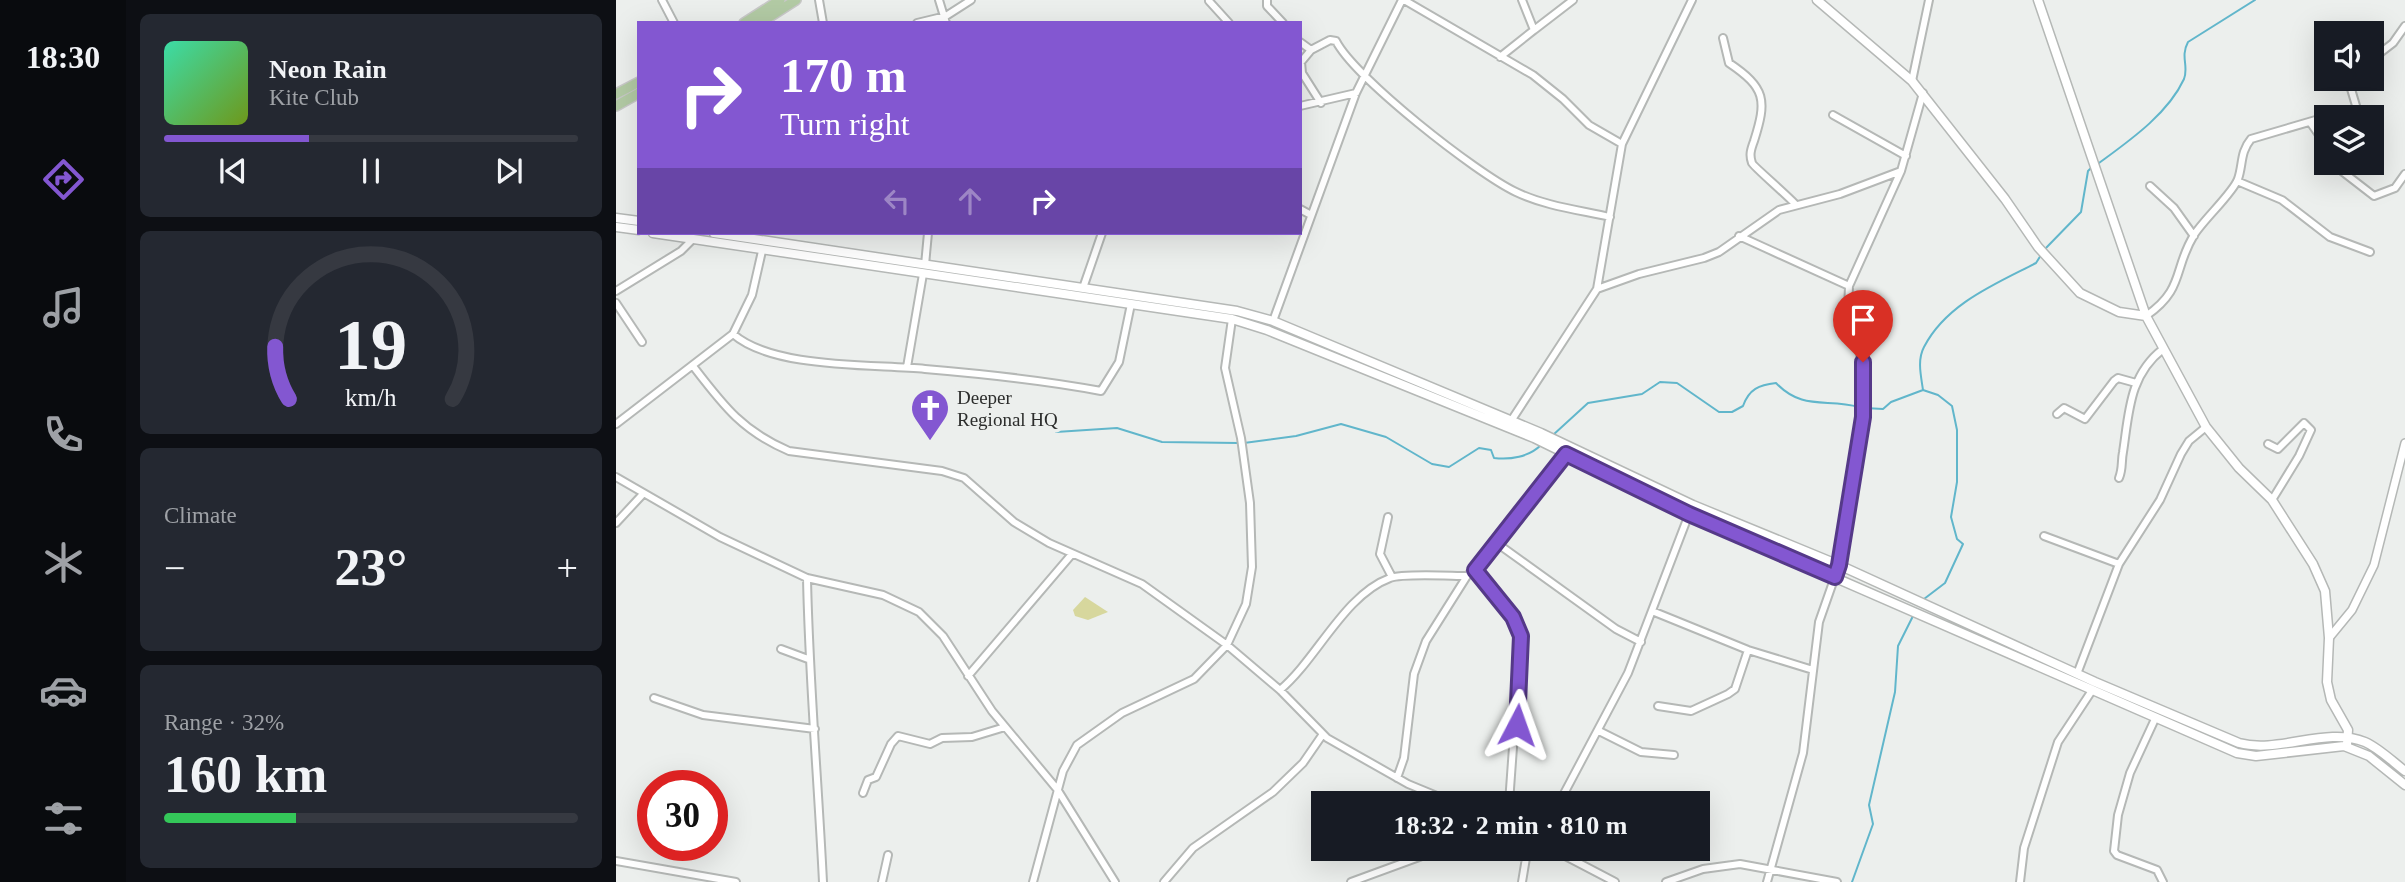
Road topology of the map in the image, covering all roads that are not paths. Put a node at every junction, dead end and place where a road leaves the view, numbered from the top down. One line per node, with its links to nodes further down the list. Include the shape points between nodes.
1 (662, 0): 17 (street)
2 (780, 0): 18 (main road)
3 (796, 0): 19 (main road)
4 (819, 0): 20 (street)
5 (939, 0): 16 (street)
6 (971, 0): 16 (street)
7 (1266, 0): 22 (street)
8 (1403, 0): 29 (street); 32 (street)
9 (1522, 0): 24 (street)
10 (1573, 0): 24 (street)
11 (1692, 0): 46 (street)
12 (1817, 0): 33 (main road)
13 (1929, 0): 33 (street)
14 (2038, 0): 83 (main road)
15 (1209, 1): 21 (street)
16 (946, 19)
17 (673, 21)
18 (747, 21)
19 (763, 21)
20 (823, 21)
21 (1227, 21)
22 (1281, 21)
23 (2405, 26): 28 (street)
24 (1534, 30): 29 (street)
25 (1723, 38): 53 (street, via 1729,63 1751,78 1763,104 1751,162)
26 (1302, 43): 27 (street)
27 (1311, 50): 30 (street); 32 (street, via 1336,41)
28 (2384, 50)
29 (1500, 57): 46 (street, via 1533,75 1589,125)
30 (1302, 61)
31 (1302, 75): 39 (street)
32 (1365, 77): 35 (street); 56 (street, via 1477,170 1552,205)
33 (1912, 81): 36 (main road)
34 (637, 83): 37 (main road)
35 (1356, 93): 39 (street); 55 (street)
36 (1923, 93): 47 (street); 83 (main road, via 2038,247 2080,293 2119,312)
37 (616, 94)
38 (637, 94): 40 (main road)
39 (1321, 103): 41 (street)
40 (616, 106)
41 (1302, 106)
42 (1833, 115): 47 (street)
43 (2314, 121): 44 (street)
44 (2310, 122): 45 (street); 51 (street, via 2251,139 2242,153)
45 (2314, 128)
46 (1622, 144): 56 (street)
47 (1906, 156): 48 (street)
48 (1901, 171): 53 (street, via 1840,194); 76 (street)
49 (2405, 174): 50 (street, via 2395,188 2374,197)
50 (2347, 175)
51 (2237, 181): 66 (street); 70 (street, via 2282,200 2330,237)
52 (2150, 186): 66 (street)
53 (1795, 204): 65 (street)
54 (1302, 210): 55 (street)
55 (1311, 215): 85 (street)
56 (1610, 217): 79 (street)
57 (616, 218): 58 (main road)
58 (637, 221)
59 (616, 227): 60 (main road)
60 (637, 230)
61 (664, 235): 68 (main road)
62 (742, 235): 67 (main road)
63 (928, 235): 73 (street)
64 (1101, 235): 77 (street)
65 (1740, 236): 76 (street); 79 (street, via 1704,258)
66 (2194, 236): 83 (street, via 2174,291)
67 (772, 237): 71 (main road)
68 (692, 240): 69 (main road); 80 (street)
69 (762, 251): 72 (main road); 86 (street, via 752,295)
70 (2370, 252)
71 (854, 254): 72 (main road); 73 (main road)
72 (853, 264): 74 (main road)
73 (925, 265): 75 (main road)
74 (923, 274): 78 (main road); 90 (street)
75 (1019, 279): 77 (main road); 78 (main road)
76 (1849, 286): 115 (street, via 1848,310 1863,362 1864,393)
77 (1083, 288): 85 (main road, via 1237,311)
78 (1018, 289): 82 (main road)
79 (1597, 289): 95 (street)
80 (616, 292)
81 (616, 303): 87 (street)
82 (1131, 304): 84 (main road); 90 (street, via 1119,362 1101,391)
83 (2146, 316): 88 (main road)
84 (1232, 319): 92 (main road); 124 (street, via 1226,380 1250,503 1252,567 1247,604)
85 (1273, 321): 91 (main road)
86 (733, 334): 89 (street); 90 (street, via 754,349 838,364)
87 (642, 342)
88 (2163, 349): 93 (street, via 2149,360); 97 (main road)
89 (693, 366): 96 (street); 113 (street, via 737,422 770,443 803,455 942,471 964,478 1014,522)
90 (907, 367)
91 (1393, 372): 92 (main road); 95 (main road)
92 (1389, 382): 98 (main road)
93 (2136, 383): 94 (street, via 2113,381 2085,419 2064,408); 105 (street)
94 (2057, 414)
95 (1511, 421): 98 (main road)
96 (616, 424)
97 (2206, 427): 107 (main road); 114 (street, via 2180,454 2160,500)
98 (1538, 435): 101 (main road)
99 (2268, 443): 107 (street, via 2278,449 2304,423 2311,430)
100 (2405, 443): 122 (street, via 2374,565 2352,610)
101 (1557, 446): 102 (main road); 103 (main road)
102 (1566, 454): 103 (main road); 112 (street)
103 (1601, 467): 108 (main road); 115 (main road)
104 (616, 477): 106 (street)
105 (2119, 478)
106 (642, 495): 110 (street); 120 (street)
107 (2272, 500): 122 (main road, via 2321,582)
108 (1689, 514): 119 (main road); 121 (street)
109 (1388, 517): 118 (street, via 1380,554)
110 (616, 523)
111 (2044, 536): 114 (street)
112 (1498, 544): 116 (street); 123 (street, via 1616,629)
113 (1072, 555): 124 (street, via 1142,584); 130 (street)
114 (2119, 564): 129 (street)
115 (1839, 565): 119 (street); 129 (main road)
116 (1475, 570): 117 (street); 148 (street, via 1513,617 1521,636)
117 (1467, 576): 118 (street); 144 (street, via 1417,661 1404,758)
118 (1392, 577): 131 (street, via 1337,623 1301,671)
119 (1835, 577): 128 (street, via 1819,622); 132 (main road)
120 (807, 578): 127 (street); 130 (street, via 905,603 943,636)
121 (1652, 611): 123 (street); 126 (street)
122 (2329, 638): 141 (main road, via 2326,682 2348,730)
123 (1642, 642): 139 (street)
124 (1227, 645): 131 (street); 146 (street, via 1188,684 1122,713 1086,738 1069,755)
125 (781, 649): 127 (street)
126 (1748, 650): 128 (street); 135 (street, via 1735,689 1728,694 1690,711)
127 (808, 659): 138 (street)
128 (1813, 670): 156 (street, via 1803,752)
129 (2077, 674): 134 (main road)
130 (968, 676): 137 (street)
131 (1280, 690): 140 (street)
132 (2091, 692): 134 (main road); 170 (street, via 2059,742 2024,848)
133 (654, 698): 138 (street, via 703,715)
134 (2134, 704): 136 (main road); 141 (main road, via 2249,746)
135 (1658, 706)
136 (2155, 719): 141 (main road, via 2247,756); 171 (street, via 2130,773 2114,851 2157,870)
137 (1005, 727): 146 (street); 150 (street, via 930,744 898,736)
138 (815, 729): 159 (street)
139 (1600, 732): 142 (street, via 1641,752); 149 (street)
140 (1323, 734): 144 (street); 163 (street, via 1303,763 1273,792 1193,848)
141 (2347, 743): 143 (main road, via 2372,746); 145 (main road)
142 (1674, 755)
143 (2405, 771)
144 (1397, 778): 147 (street)
145 (2405, 785)
146 (1057, 789): 161 (street); 162 (street)
147 (1427, 791)
148 (1510, 791)
149 (1566, 791)
150 (863, 793)
151 (888, 855): 160 (street)
152 (616, 861): 158 (street)
153 (1408, 861): 164 (street)
154 (1526, 861): 165 (street)
155 (1575, 861): 166 (street)
156 (1771, 869): 157 (street); 167 (street, via 1723,865); 168 (street)
157 (1828, 881): 169 (street)
158 (736, 882)
159 (823, 882)
160 (882, 882)
161 (1033, 882)
162 (1115, 882)
163 (1164, 882)
164 (1351, 882)
165 (1522, 882)
166 (1615, 882)
167 (1666, 882)
168 (1767, 882)
169 (1837, 882)
170 (2020, 882)
171 (2163, 882)

